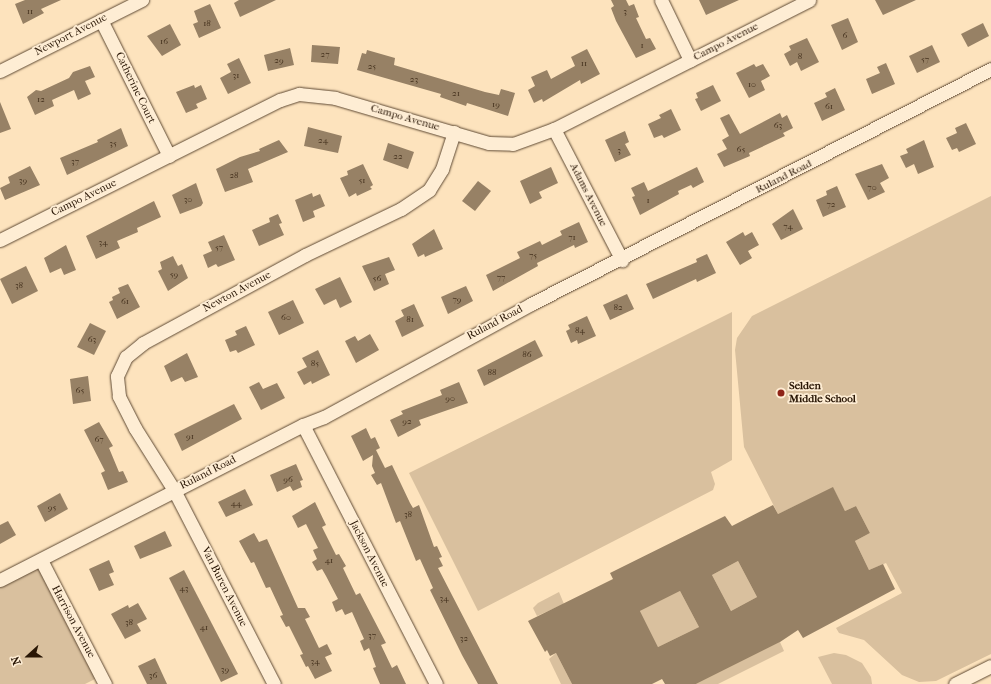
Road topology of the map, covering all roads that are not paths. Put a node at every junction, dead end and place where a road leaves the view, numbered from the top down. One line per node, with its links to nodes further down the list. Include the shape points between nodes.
1 (142, 0): 4 (street, Newport Avenue)
2 (661, 0): 5 (street)
3 (809, 0): 5 (street, Campo Avenue)
4 (102, 20): 7 (street, Newport Avenue); 10 (street, Catherine Court)
5 (690, 60): 8 (street, Campo Avenue)
6 (991, 69): 12 (street, Ruland Road)
7 (0, 71)
8 (554, 129): 9 (street, Campo Avenue, via 513,144 489,143); 12 (street, Adams Avenue)
9 (454, 132): 10 (street, Campo Avenue, via 335,98 299,94 280,100); 14 (street, Newton Avenue, via 442,169 429,190 401,209 299,259 143,343 126,357 117,376 119,396 155,463)
10 (169, 156): 11 (street, Campo Avenue)
11 (0, 240)
12 (622, 260): 13 (street, Ruland Road, via 531,304 324,417)
13 (303, 425): 14 (street, Ruland Road); 20 (street, Jackson Avenue)
14 (174, 490): 15 (street, Ruland Road); 19 (street, Van Buren Avenue)
15 (41, 560): 16 (street, Ruland Road); 18 (street, Harrison Avenue)
16 (0, 580)
17 (991, 666): 21 (street)
18 (106, 684)
19 (274, 684)
20 (436, 684)
21 (955, 684)

